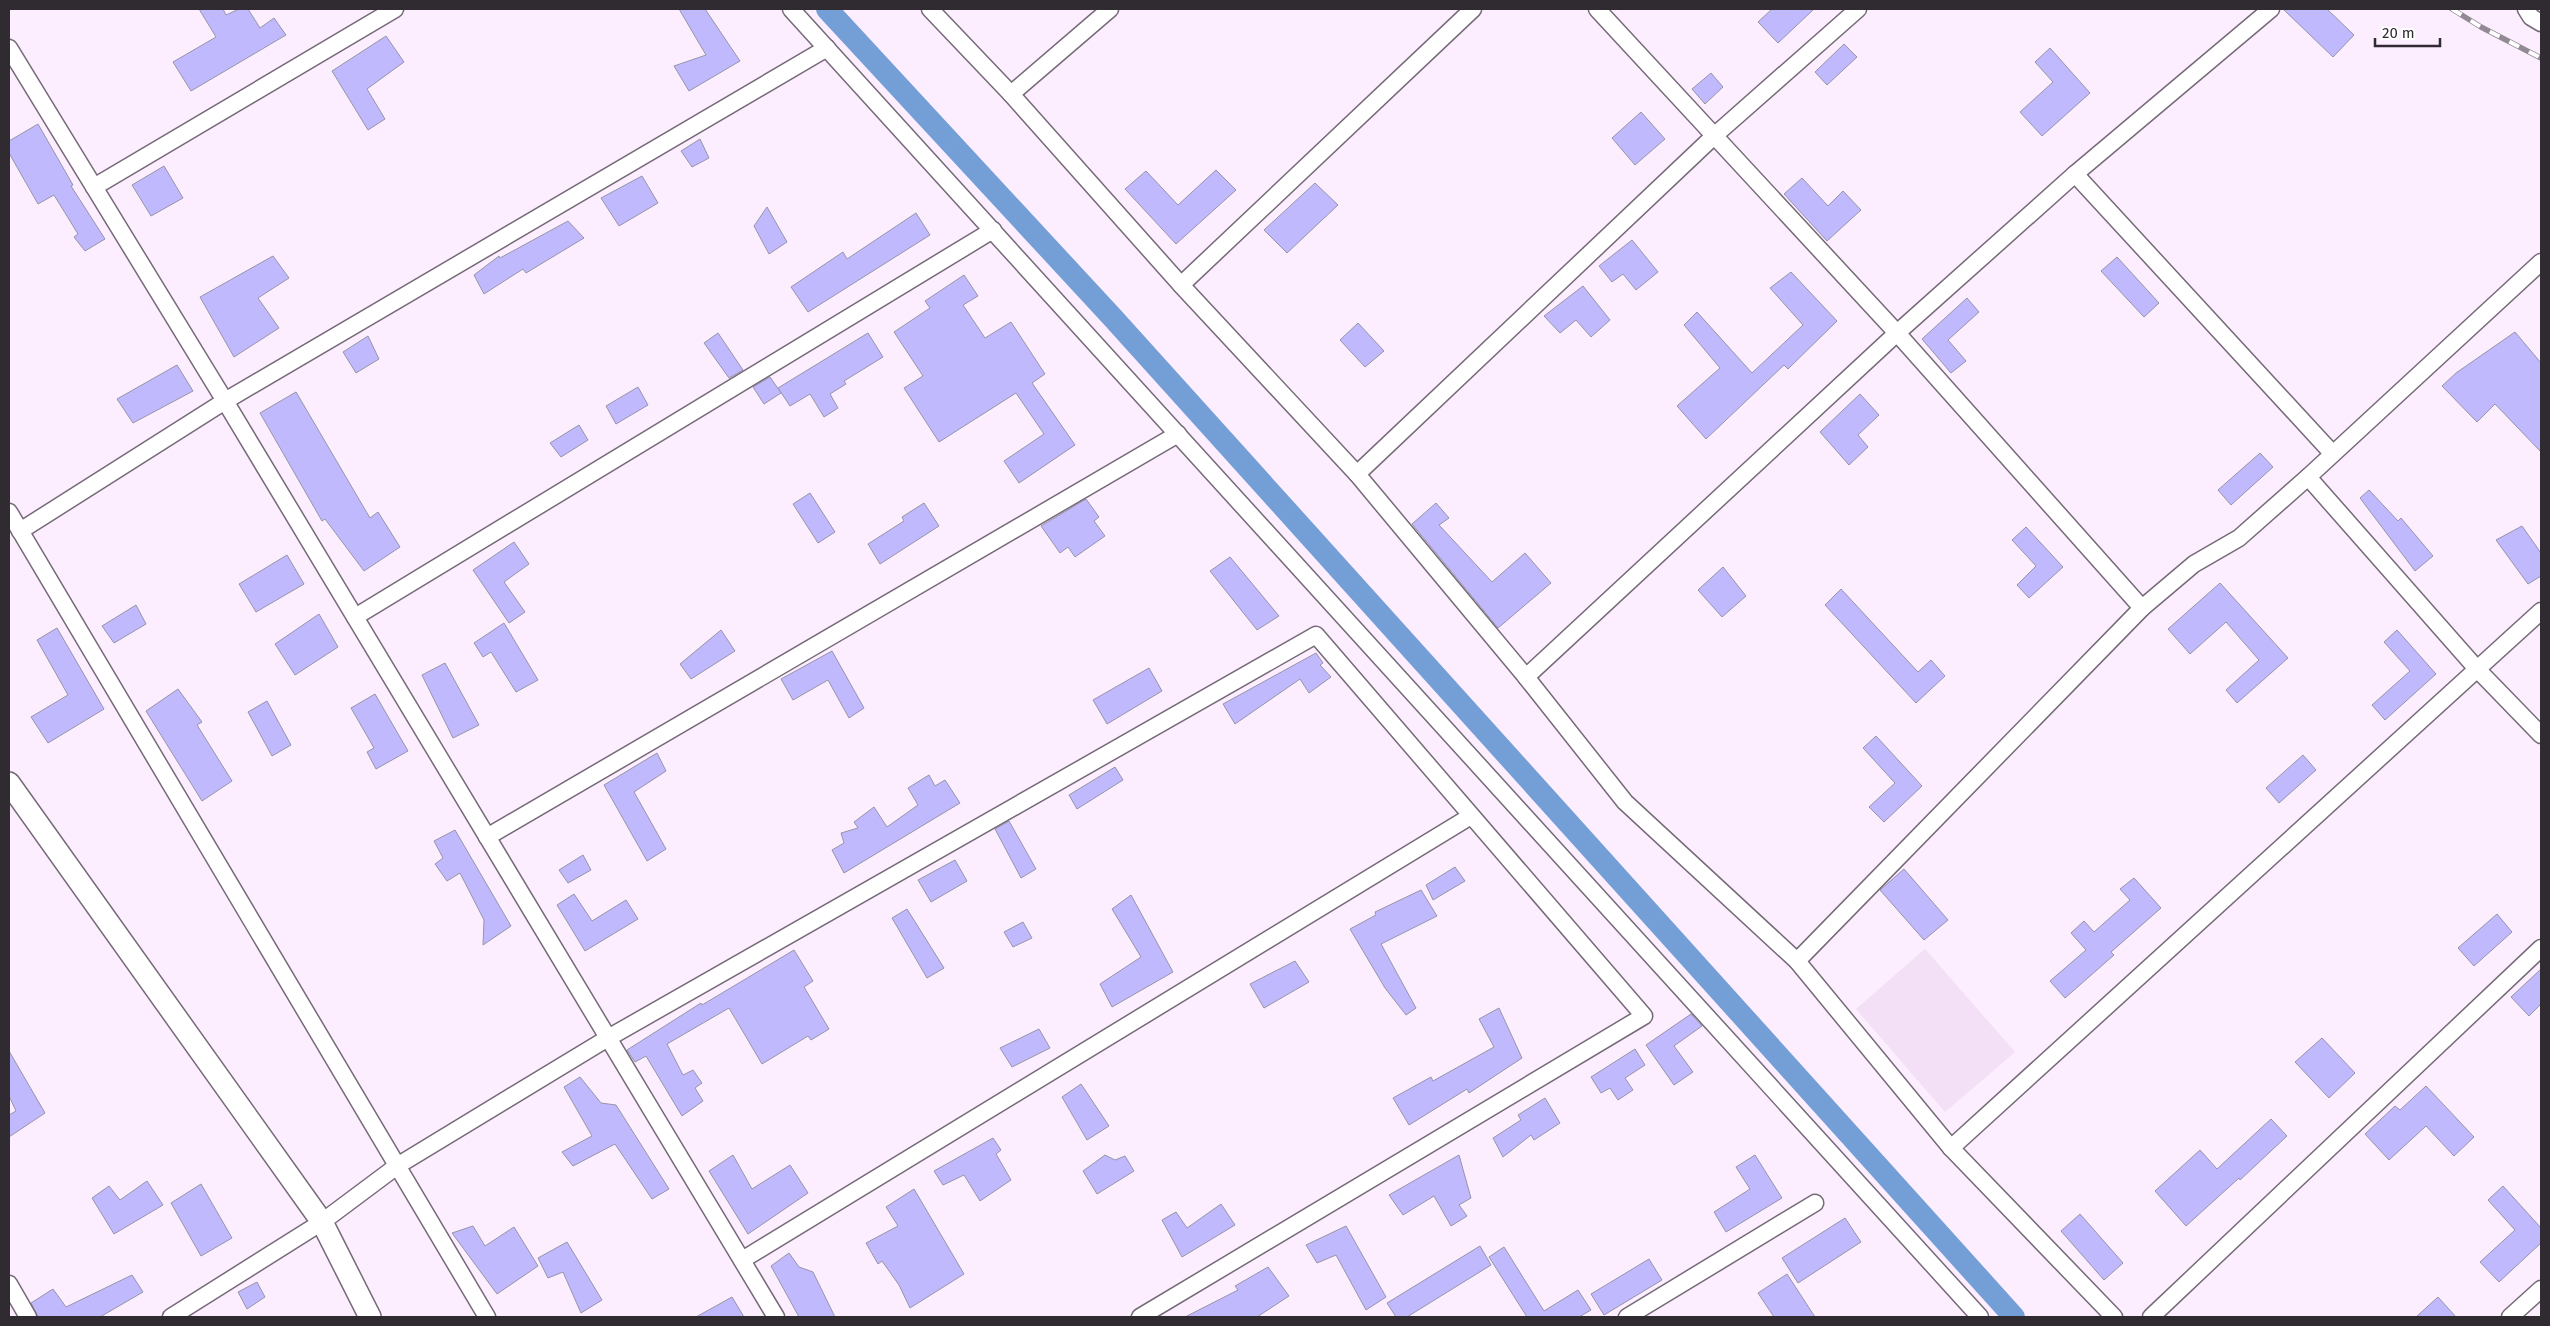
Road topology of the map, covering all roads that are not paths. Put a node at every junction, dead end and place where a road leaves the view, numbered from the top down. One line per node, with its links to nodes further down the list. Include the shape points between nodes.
1 (394, 9): 16 (street)
2 (791, 9): 12 (street)
3 (930, 9): 13 (street)
4 (1110, 9): 13 (street)
5 (1473, 9): 19 (street)
6 (1597, 9): 14 (street)
7 (1858, 9): 14 (street)
8 (2270, 9): 15 (street)
9 (2526, 9): 10 (street)
10 (2541, 23)
11 (9, 48): 16 (street)
12 (827, 48): 17 (street); 21 (street)
13 (1012, 94): 19 (street)
14 (1714, 136): 20 (street); 24 (street)
15 (2075, 174): 20 (street); 23 (street)
16 (94, 187): 21 (street)
17 (993, 230): 22 (street); 30 (street)
18 (2541, 262): 23 (street)
19 (1181, 285): 24 (street)
20 (1897, 333): 28 (street); 32 (street)
21 (225, 401): 27 (street); 30 (street)
22 (1178, 434): 36 (street); 54 (street)
23 (2332, 453): 25 (street)
24 (1357, 474): 32 (street)
25 (2308, 478): 28 (street, via 2239,538 2194,564); 31 (street)
26 (9, 512): 27 (street)
27 (20, 531): 41 (street)
28 (2142, 608): 38 (street)
29 (2541, 611): 31 (street)
30 (355, 617): 36 (street)
31 (2477, 669): 33 (street); 40 (street)
32 (1526, 678): 38 (street, via 1625,802)
33 (2541, 734)
34 (9, 783): 43 (street)
35 (1471, 816): 39 (street, via 1316,635); 44 (street); 52 (street, via 1644,1016)
36 (487, 838): 39 (street)
37 (2541, 948): 56 (street)
38 (1797, 961): 40 (street)
39 (608, 1038): 41 (street); 44 (street)
40 (1951, 1148): 55 (street)
41 (396, 1166): 43 (street); 50 (street)
42 (1815, 1203): 53 (street)
43 (322, 1222): 48 (street); 49 (street)
44 (742, 1260): 51 (street)
45 (9, 1284): 47 (street)
46 (2541, 1289): 57 (street)
47 (28, 1317)
48 (172, 1317)
49 (370, 1317)
50 (486, 1317)
51 (776, 1317)
52 (1140, 1317)
53 (1627, 1317)
54 (1980, 1317)
55 (2114, 1317)
56 (2151, 1317)
57 (2510, 1317)

